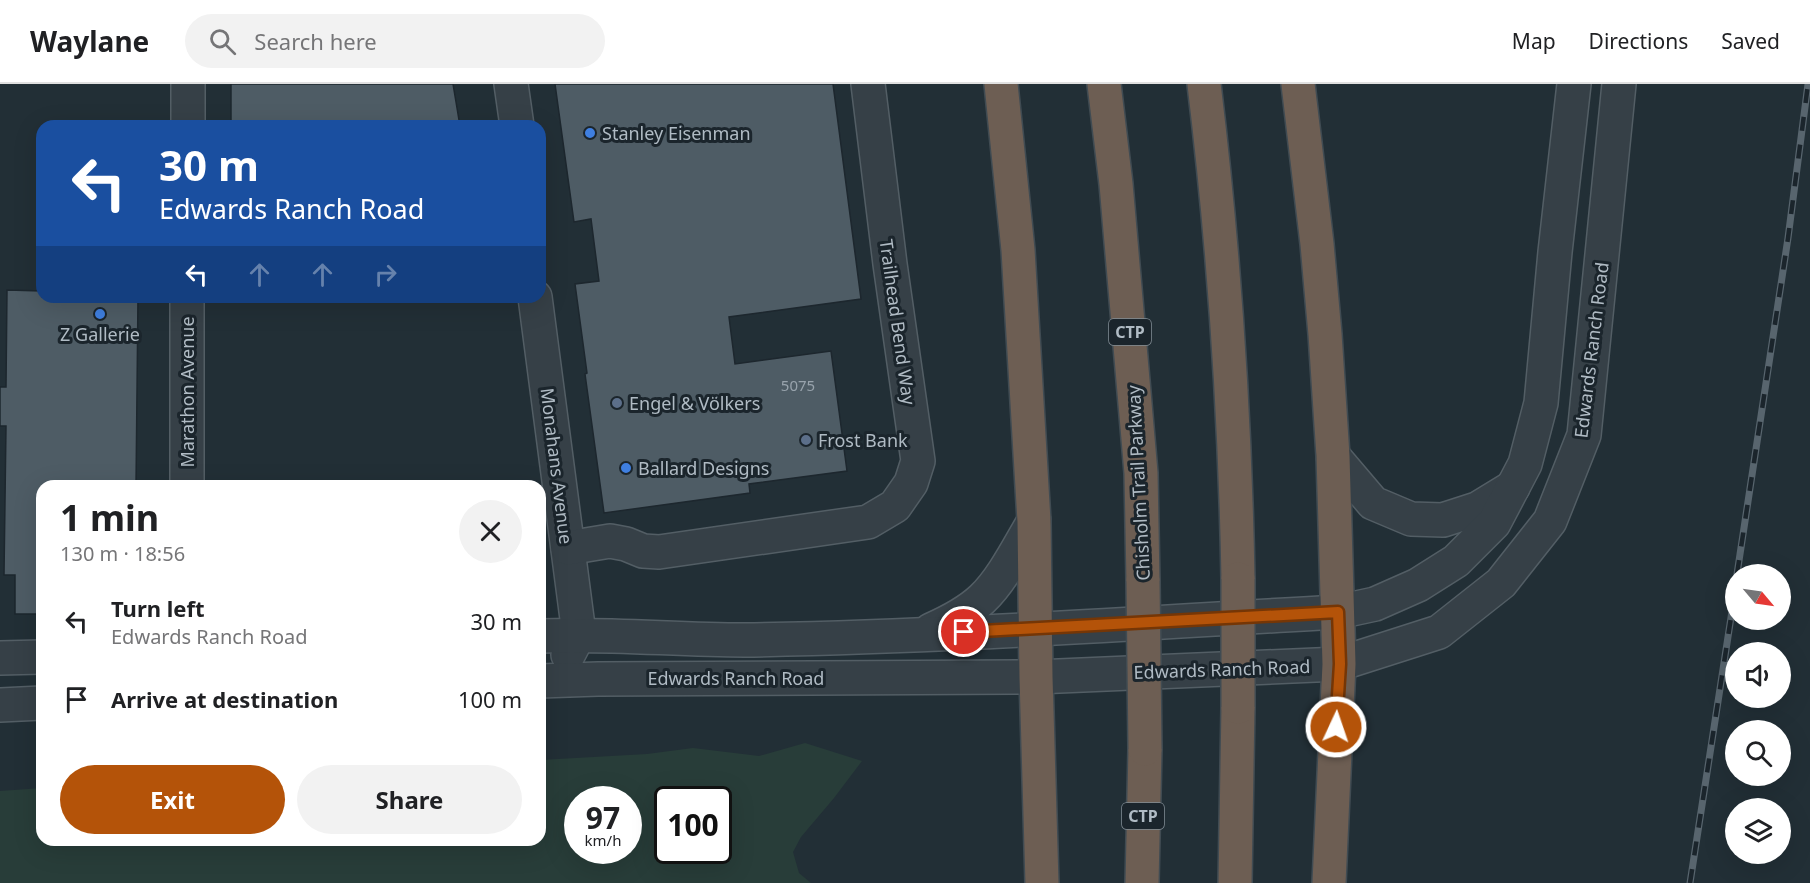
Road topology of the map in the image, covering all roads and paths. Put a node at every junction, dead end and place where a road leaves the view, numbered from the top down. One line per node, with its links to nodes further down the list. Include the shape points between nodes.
1 (188, 84): 10 (street)
2 (511, 84): 11 (street)
3 (868, 84): 18 (street, Trailhead Bend Way, via 918,461 911,483 895,506 868,522 659,552 610,541)
4 (1001, 84): 17 (highway, via 1018,250)
5 (1104, 84): 35 (highway, Chisholm Trail Parkway / CTP, bridge, via 1141,474 1145,749)
6 (1204, 84): 36 (highway, bridge, via 1232,386 1236,480)
7 (1299, 84): 14 (highway, via 1319,266)
8 (1574, 84): 16 (street, via 1541,403 1525,464)
9 (1619, 84): 27 (street, Edwards Ranch Road, via 1584,435 1550,521 1501,583 1439,632)
10 (188, 120)
11 (516, 120)
12 (187, 303): 15 (street, Marathon Avenue)
13 (536, 303): 18 (street, Monahans Avenue)
14 (1333, 456): 16 (street, via 1373,503 1411,519 1443,520 1477,509); 19 (highway)
15 (187, 480)
16 (1513, 487): 19 (street, via 1494,523 1456,561 1418,585 1374,604)
17 (1034, 521): 20 (highway); 22 (street, via 984,598 967,612)
18 (568, 548): 21 (street, Monahans Avenue)
19 (1338, 612): 20 (street); 27 (highway)
20 (1035, 628): 22 (street); 29 (highway)
21 (579, 634): 23 (street); 24 (street); 28 (street, via 567,657)
22 (922, 634): 24 (street)
23 (546, 636)
24 (742, 640): 30 (street, via 674,659 615,663 604,668)
25 (36, 657): 26 (street)
26 (0, 658)
27 (1340, 664): 29 (street, Edwards Ranch Road); 37 (highway)
28 (546, 666)
29 (1036, 676): 30 (street, Edwards Ranch Road); 34 (highway)
30 (598, 679): 31 (street, Edwards Ranch Road)
31 (546, 681)
32 (36, 704): 33 (street)
33 (0, 705)
34 (1041, 883)
35 (1142, 883)
36 (1235, 883)
37 (1329, 883)

